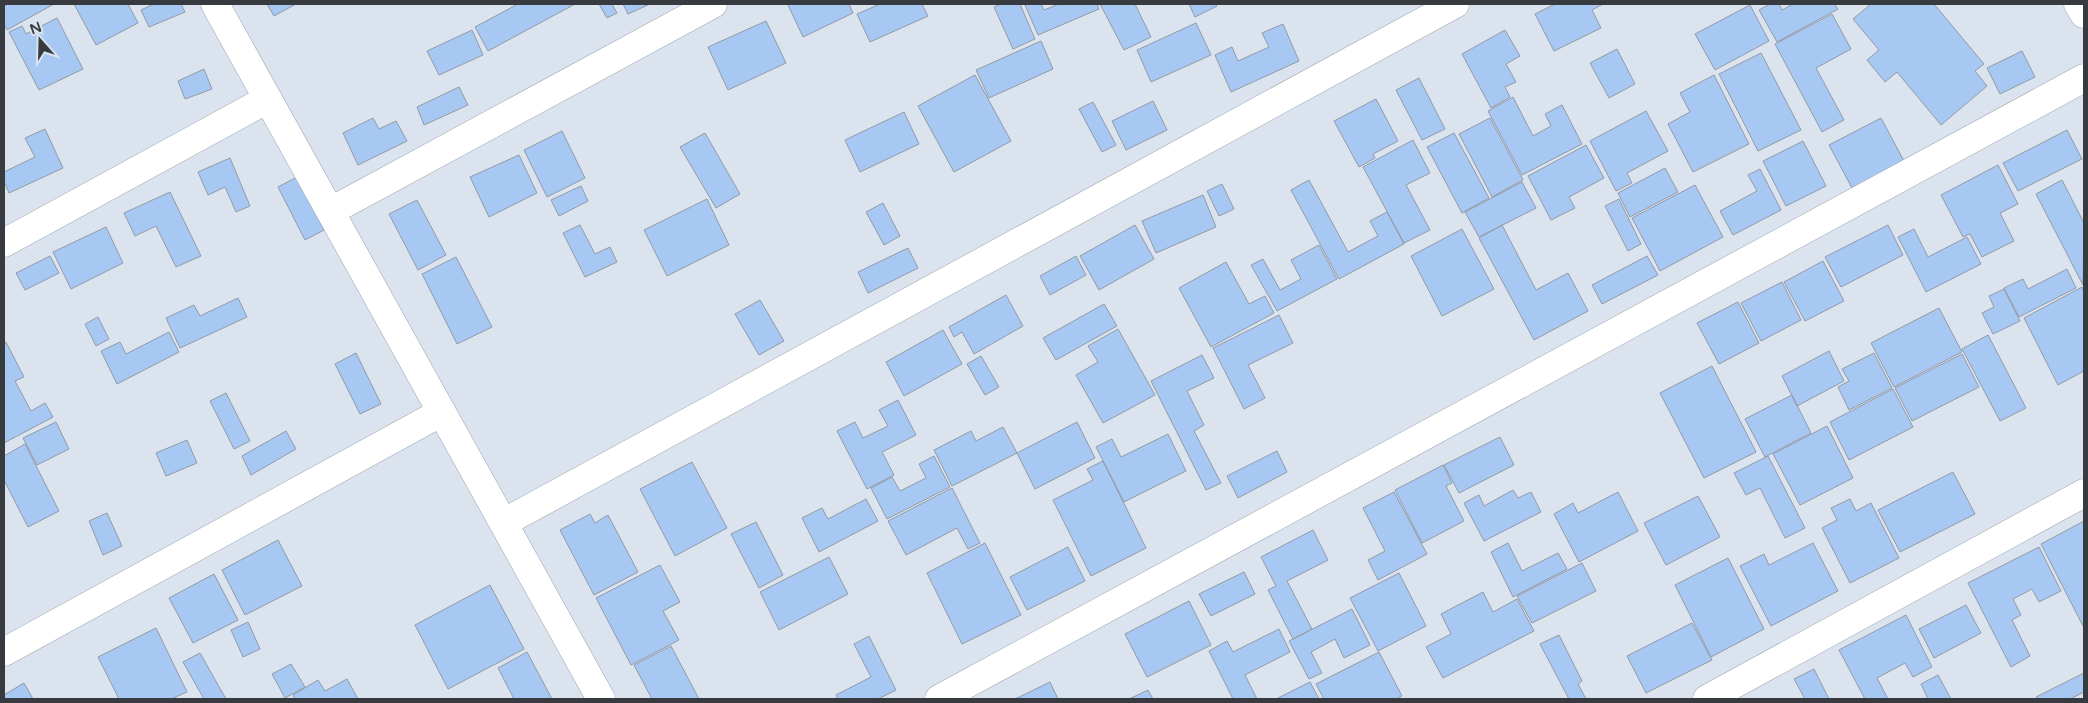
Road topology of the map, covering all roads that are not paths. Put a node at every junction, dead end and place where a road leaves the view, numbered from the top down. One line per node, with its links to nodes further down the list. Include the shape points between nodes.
1 (215, 4): 7 (street)
2 (713, 4): 8 (street)
3 (1455, 4): 12 (street)
4 (2078, 4): 5 (street)
5 (2084, 14)
6 (2084, 78): 15 (street)
7 (268, 99): 8 (street); 9 (street)
8 (331, 212): 10 (street)
9 (4, 243)
10 (442, 412): 12 (street); 13 (street)
11 (2084, 493): 16 (street)
12 (503, 523): 14 (street)
13 (4, 652)
14 (602, 699)
15 (939, 699)
16 (1707, 699)

